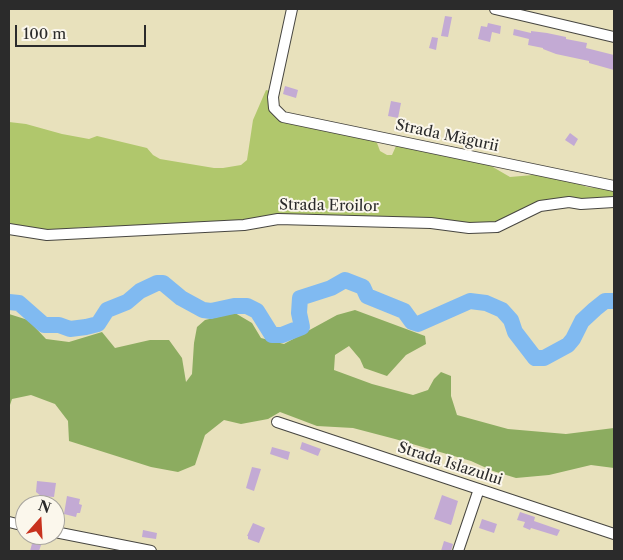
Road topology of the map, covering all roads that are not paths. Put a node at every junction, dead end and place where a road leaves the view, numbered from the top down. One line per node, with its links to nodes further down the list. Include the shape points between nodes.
1 (292, 9): 4 (street, Strada Măgurii, via 273,97 276,111 283,117)
2 (495, 9): 3 (street)
3 (614, 37)
4 (614, 186)
5 (614, 202): 6 (street, Strada Eroilor, via 540,206 497,227 278,219 244,225 47,235)
6 (9, 229)
7 (277, 422): 8 (street, Strada Islazului)
8 (479, 490): 10 (street, Strada Islazului); 12 (street)
9 (65, 534): 11 (street)
10 (614, 534)
11 (146, 551)
12 (458, 551)

